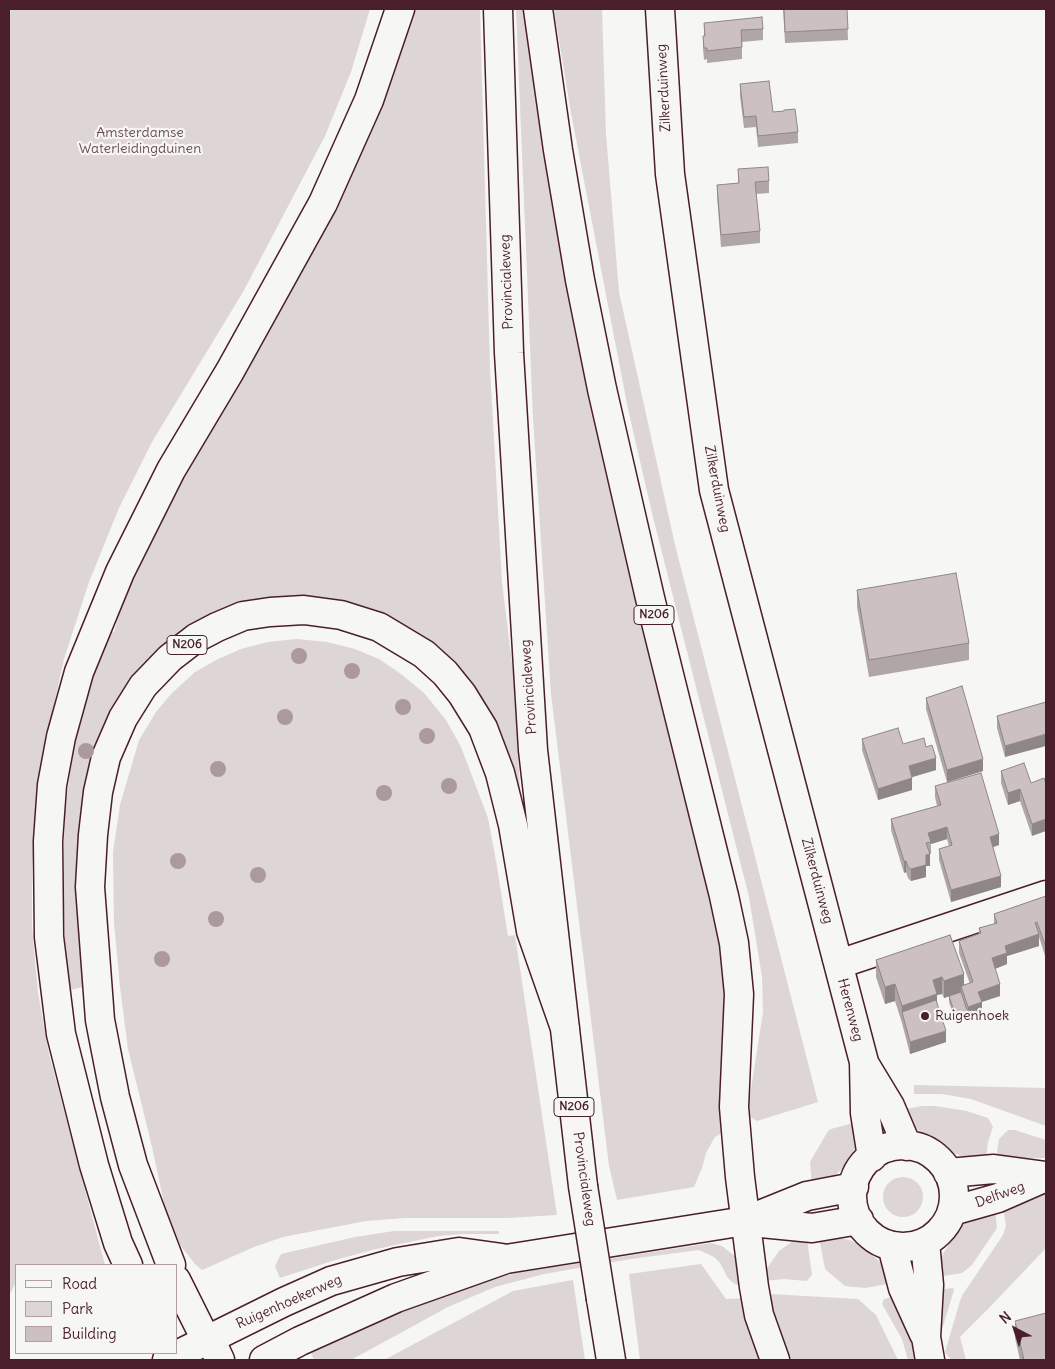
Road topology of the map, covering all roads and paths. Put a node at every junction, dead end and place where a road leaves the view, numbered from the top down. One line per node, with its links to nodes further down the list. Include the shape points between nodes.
1 (400, 9): 20 (main road, via 368,100 323,203 171,470 120,572 79,672 60,737 48,841 49,937 61,1034 94,1166)
2 (498, 9): 7 (main road, Provincialeweg / N206, via 509,353 533,750)
3 (538, 9): 16 (main road, N206, via 559,159 602,389 734,944 739,994 734,1107)
4 (660, 9): 6 (main road, Zilkerduinweg, via 670,174 714,490)
5 (1046, 895): 6 (main road, via 848,961)
6 (836, 958): 8 (main road, Herenweg)
7 (565, 1028): 21 (main road, N206, via 531,931 513,825 500,773 484,728 445,673 424,654 379,627 341,614 304,610 243,616 196,638 170,658 143,686 123,718 106,758 98,792 90,887 100,1020 115,1097 132,1165); 27 (main road, Provincialeweg / N206, bridge, via 583,1186)
8 (864, 1062): 9 (main road, Herenweg, via 890,1106); 10 (main road, Herenweg, via 865,1113)
9 (907, 1146): 10 (main road, via 888,1148); 11 (main road, via 927,1151)
10 (872, 1157): 13 (main road, via 863,1166)
11 (948, 1173): 12 (main road, Delfweg, via 994,1169); 14 (main road, via 953,1185)
12 (1046, 1176): 14 (main road, Delfweg, via 998,1198)
13 (854, 1187): 15 (main road, via 853,1204); 16 (main road, Ruigenhoekerweg, via 807,1196)
14 (952, 1211): 17 (main road, via 946,1224)
15 (859, 1220): 16 (main road, Ruigenhoekerweg, via 812,1228); 18 (main road, via 873,1236)
16 (745, 1221): 19 (main road, Ruigenhoekerweg); 28 (main road, N206, via 759,1314)
17 (925, 1242): 18 (main road); 23 (main road, via 929,1285)
18 (892, 1246): 23 (main road, via 903,1288)
19 (506, 1259): 24 (main road, Ruigenhoekerweg, via 459,1252 398,1262 332,1281 284,1302); 26 (main road, Ruigenhoekerweg, via 396,1298)
20 (128, 1264)
21 (171, 1264)
22 (178, 1284): 24 (main road)
23 (928, 1349)
24 (213, 1350): 25 (main road, Ruigenhoekerweg)
25 (170, 1358)
26 (264, 1360)
27 (612, 1360)
28 (775, 1360)

